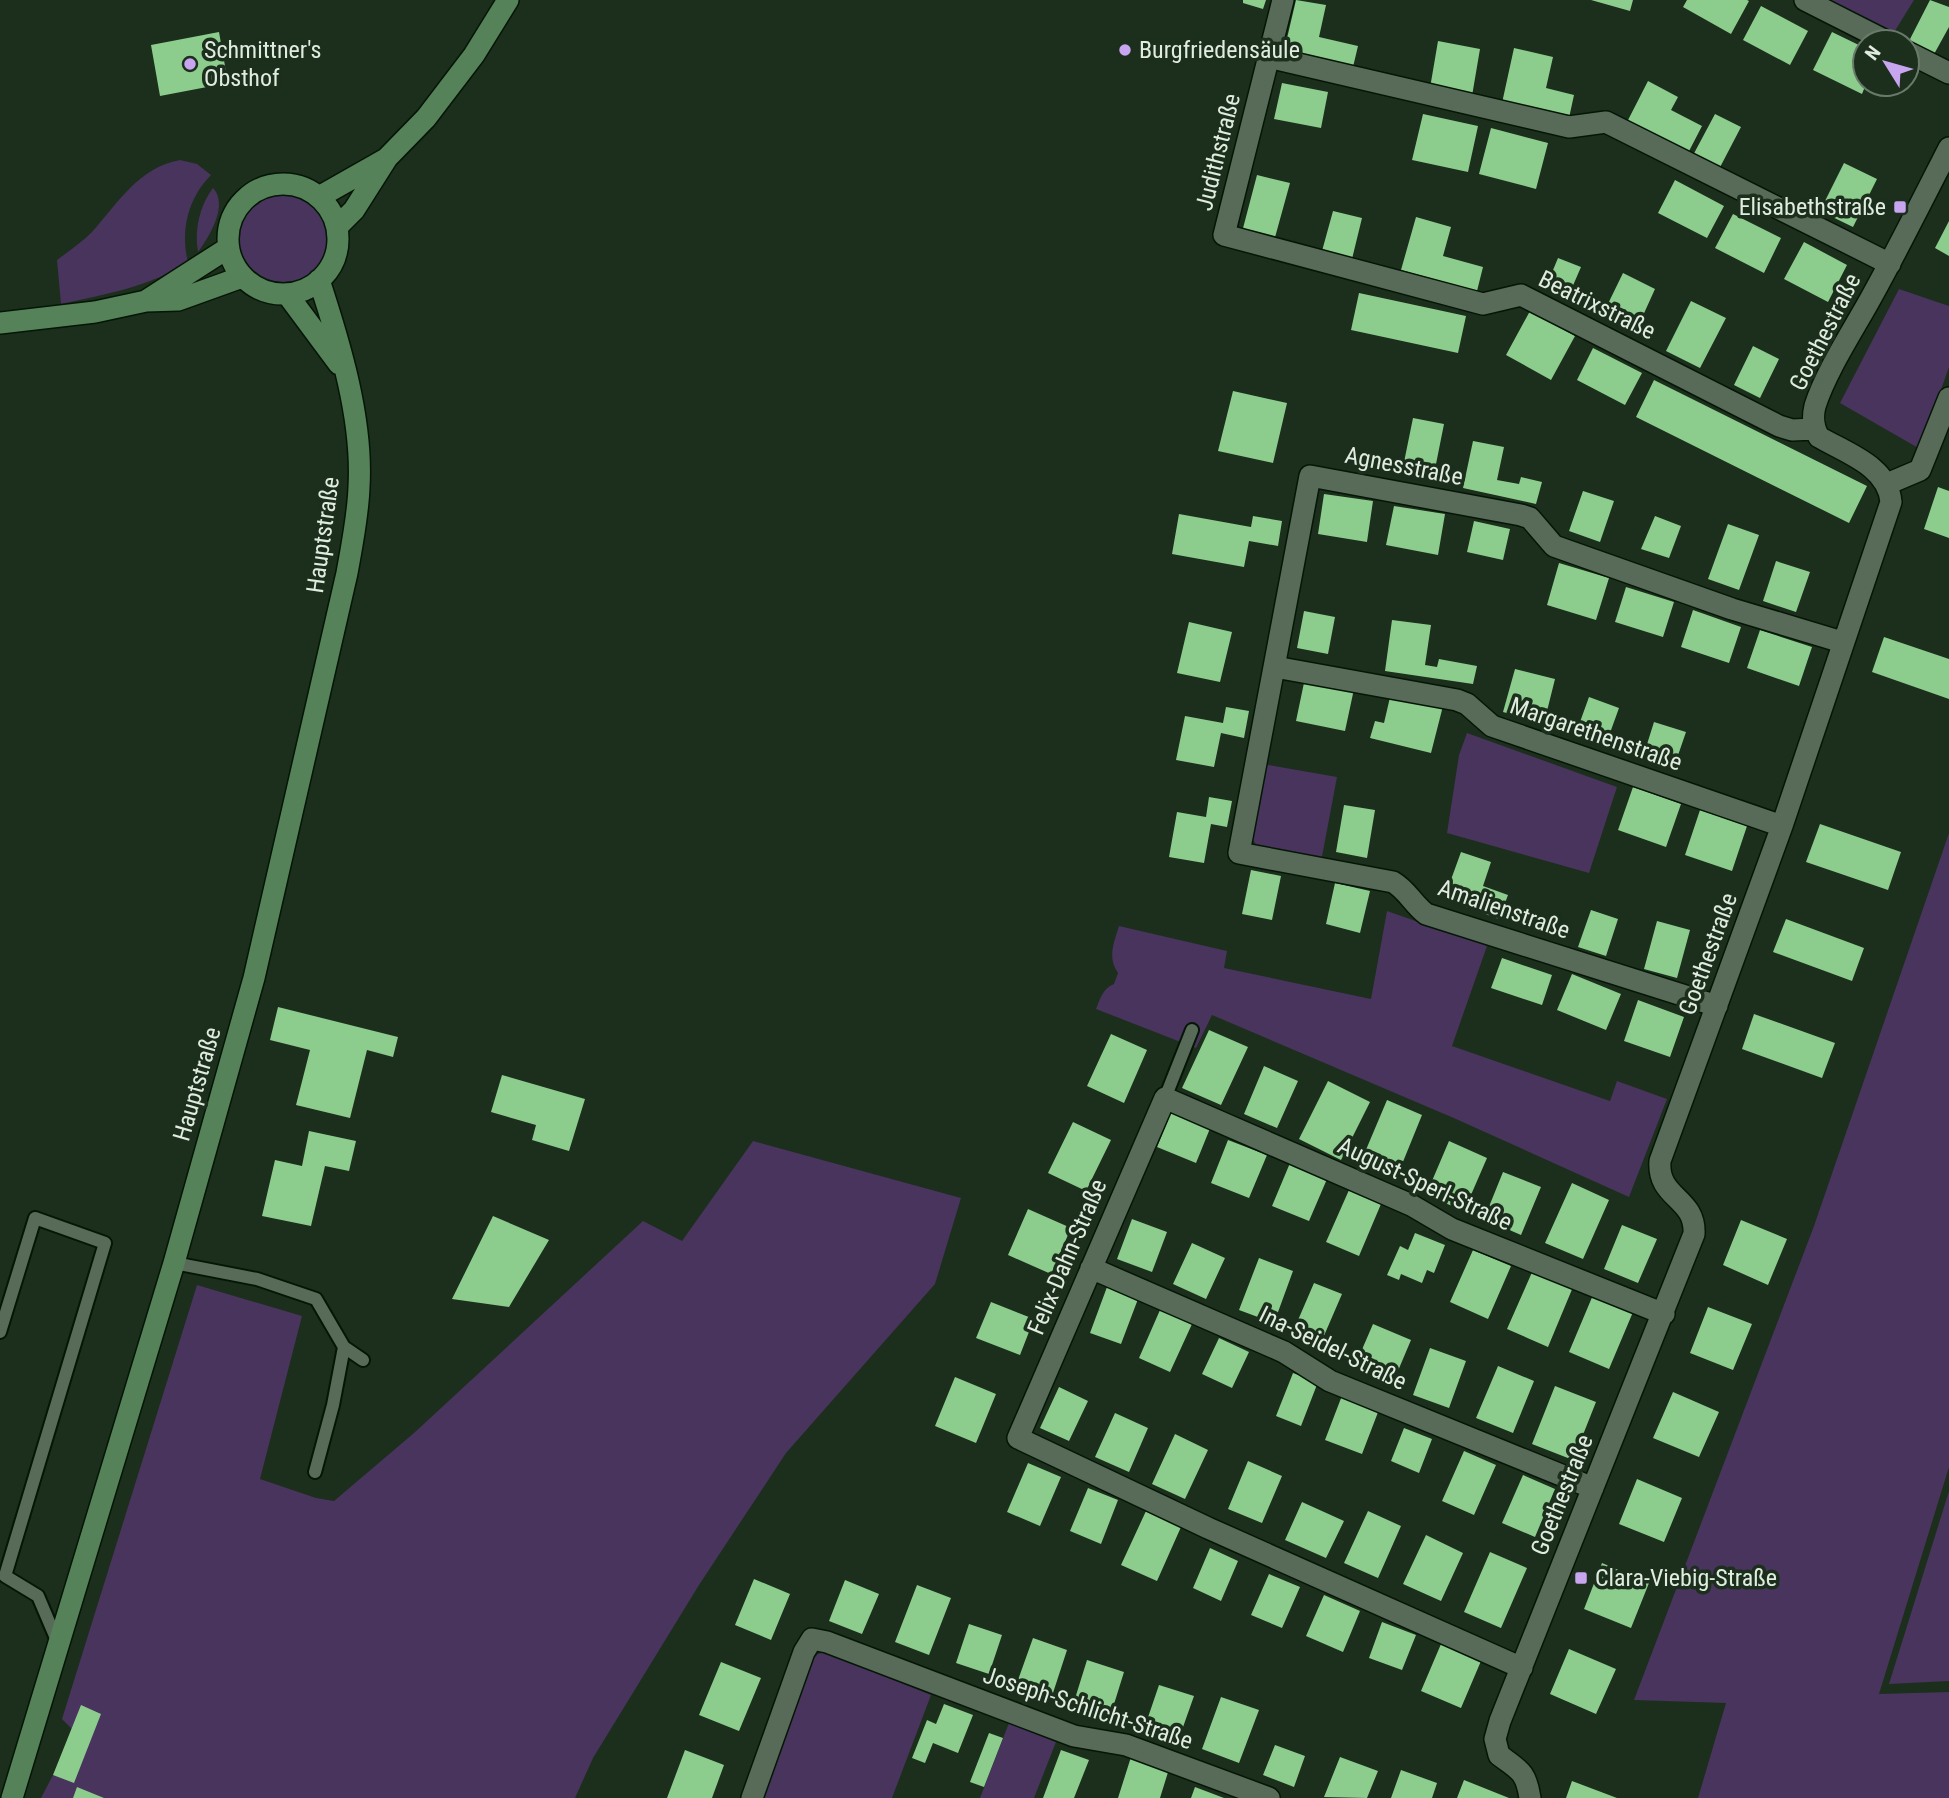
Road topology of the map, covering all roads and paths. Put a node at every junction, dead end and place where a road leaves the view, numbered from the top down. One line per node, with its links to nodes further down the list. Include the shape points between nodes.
1 (508, 0): 9 (street, via 426,118)
2 (1283, 0): 5 (street, Judithstraße)
3 (1805, 0): 4 (street)
4 (1860, 28)
5 (1268, 57): 12 (street, Judithstraße); 14 (street, via 1569,127 1606,122)
6 (1921, 59): 7 (street)
7 (1949, 73)
8 (1949, 148): 14 (street, Goethestraße)
9 (387, 158): 10 (street); 11 (street, via 354,210)
10 (319, 197): 11 (street); 13 (street, via 282,183 252,192 231,218)
11 (337, 227): 16 (street, via 335,256)
12 (1224, 236): 22 (street, Beatrixstraße, via 1483,304 1521,295 1779,426)
13 (228, 248): 15 (street); 18 (street)
14 (1890, 264): 22 (street, Goethestraße, via 1815,405)
15 (242, 277): 17 (street, via 262,290); 18 (street, via 178,300)
16 (319, 280): 17 (street); 20 (street, Hauptstraße)
17 (287, 294): 20 (street, Hauptstraße)
18 (146, 301): 19 (street)
19 (0, 323)
20 (344, 371): 31 (street, Hauptstraße, via 359,449 358,498 348,564 254,978)
21 (1949, 398): 23 (street, via 1920,470)
22 (1814, 429): 23 (street, Goethestraße, via 1819,437 1867,464)
23 (1887, 484): 24 (street, Goethestraße, via 1891,502)
24 (1842, 642): 25 (street, Agnesstraße, via 1554,546 1521,514 1310,475); 26 (street, Goethestraße)
25 (1275, 667): 26 (street, Margarethenstraße, via 1457,699 1492,726); 27 (street, Agnesstraße)
26 (1782, 826): 28 (street, Goethestraße)
27 (1239, 853): 28 (street, Amalienstraße, via 1393,882 1426,914)
28 (1717, 1006): 33 (street, Goethestraße, via 1659,1164 1660,1178 1686,1206 1695,1225)
29 (1192, 1030): 30 (lane)
30 (1166, 1098): 32 (street, Felix-Dahn-Straße); 33 (street, August-Sperl-Straße, via 1411,1205 1452,1229)
31 (174, 1263): 35 (lane, via 257,1279 316,1298); 40 (street, Hauptstraße)
32 (1091, 1268): 38 (street, Ina-Seidel-Straße, via 1284,1352 1340,1385); 41 (street, Felix-Dahn-Straße, via 1018,1438)
33 (1664, 1314): 38 (street, Goethestraße)
34 (0, 1332): 39 (lane, via 35,1218 105,1243)
35 (344, 1347): 36 (lane); 37 (lane)
36 (363, 1360)
37 (315, 1472)
38 (1593, 1488): 41 (street, Goethestraße)
39 (2, 1575): 40 (lane, via 38,1596)
40 (59, 1646): 42 (street, Hauptstraße)
41 (1522, 1668): 45 (street, Goethestraße, via 1495,1739 1499,1755 1522,1771)
42 (12, 1798)
43 (752, 1798): 44 (street, Joseph-Schlicht-Straße, via 812,1639 1074,1736 1126,1745)
44 (1269, 1798)
45 (1530, 1798)

